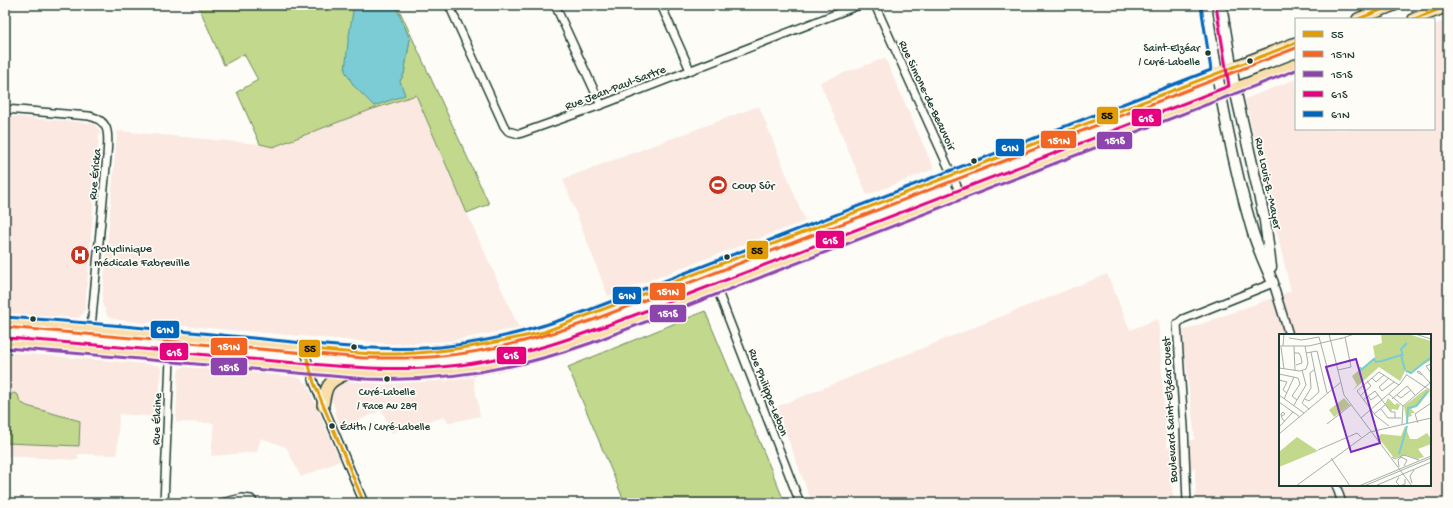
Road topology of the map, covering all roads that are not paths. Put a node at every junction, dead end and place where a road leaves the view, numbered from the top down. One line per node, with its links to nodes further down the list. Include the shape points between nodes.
1 (449, 5): 19 (street, Rue Jean-Paul-Sartre, via 508,131 525,133)
2 (555, 5): 19 (street)
3 (661, 5): 15 (street)
4 (859, 5): 15 (street, Rue Jean-Paul-Sartre)
5 (874, 5): 21 (street, Rue Simone-de-Beauvoir)
6 (1206, 5): 16 (street)
7 (1221, 5): 14 (street)
8 (1394, 5): 10 (main road)
9 (1448, 6): 11 (main road)
10 (1361, 18)
11 (1417, 18)
12 (1295, 43): 14 (main road)
13 (1295, 65): 17 (main road)
14 (1231, 67): 16 (main road); 17 (street)
15 (690, 70): 19 (street, Rue Jean-Paul-Sartre)
16 (1217, 73): 18 (street); 21 (main road)
17 (1235, 89): 18 (main road); 23 (street, Rue Louis-B.-Mayer, via 1265,221)
18 (1221, 94): 22 (main road); 23 (street, Rue Louis-B.-Mayer, via 1251,227)
19 (601, 105)
20 (5, 109): 26 (street, Rue Éricka, via 89,116 98,118 107,128 107,156)
21 (952, 176): 22 (street, Rue Simone-de-Beauvoir); 30 (main road, via 591,315 529,336 468,348 419,353 363,353)
22 (961, 195): 24 (main road)
23 (1273, 283): 27 (street, Rue Louis-B.-Mayer); 41 (street, Boulevard Saint-Elzéar Ouest, via 1183,319 1177,324)
24 (717, 289): 33 (main road, via 575,343 515,360 462,370 421,374); 40 (street, Rue Philippe-Lebon)
25 (5, 322): 26 (main road)
26 (91, 328): 28 (main road)
27 (1289, 334)
28 (171, 335): 30 (main road); 31 (street, Rue Élaine)
29 (5, 343): 31 (main road)
30 (304, 348): 32 (street)
31 (170, 357): 32 (main road); 36 (street, Rue Élaine)
32 (310, 370): 33 (main road); 34 (street)
33 (348, 373): 34 (main road, via 328,384)
34 (323, 405): 39 (street)
35 (1336, 486): 42 (street)
36 (164, 503)
37 (221, 503): 38 (street, via 242,498 251,499)
38 (254, 503)
39 (364, 503)
40 (800, 503)
41 (1187, 503)
42 (1342, 503)

